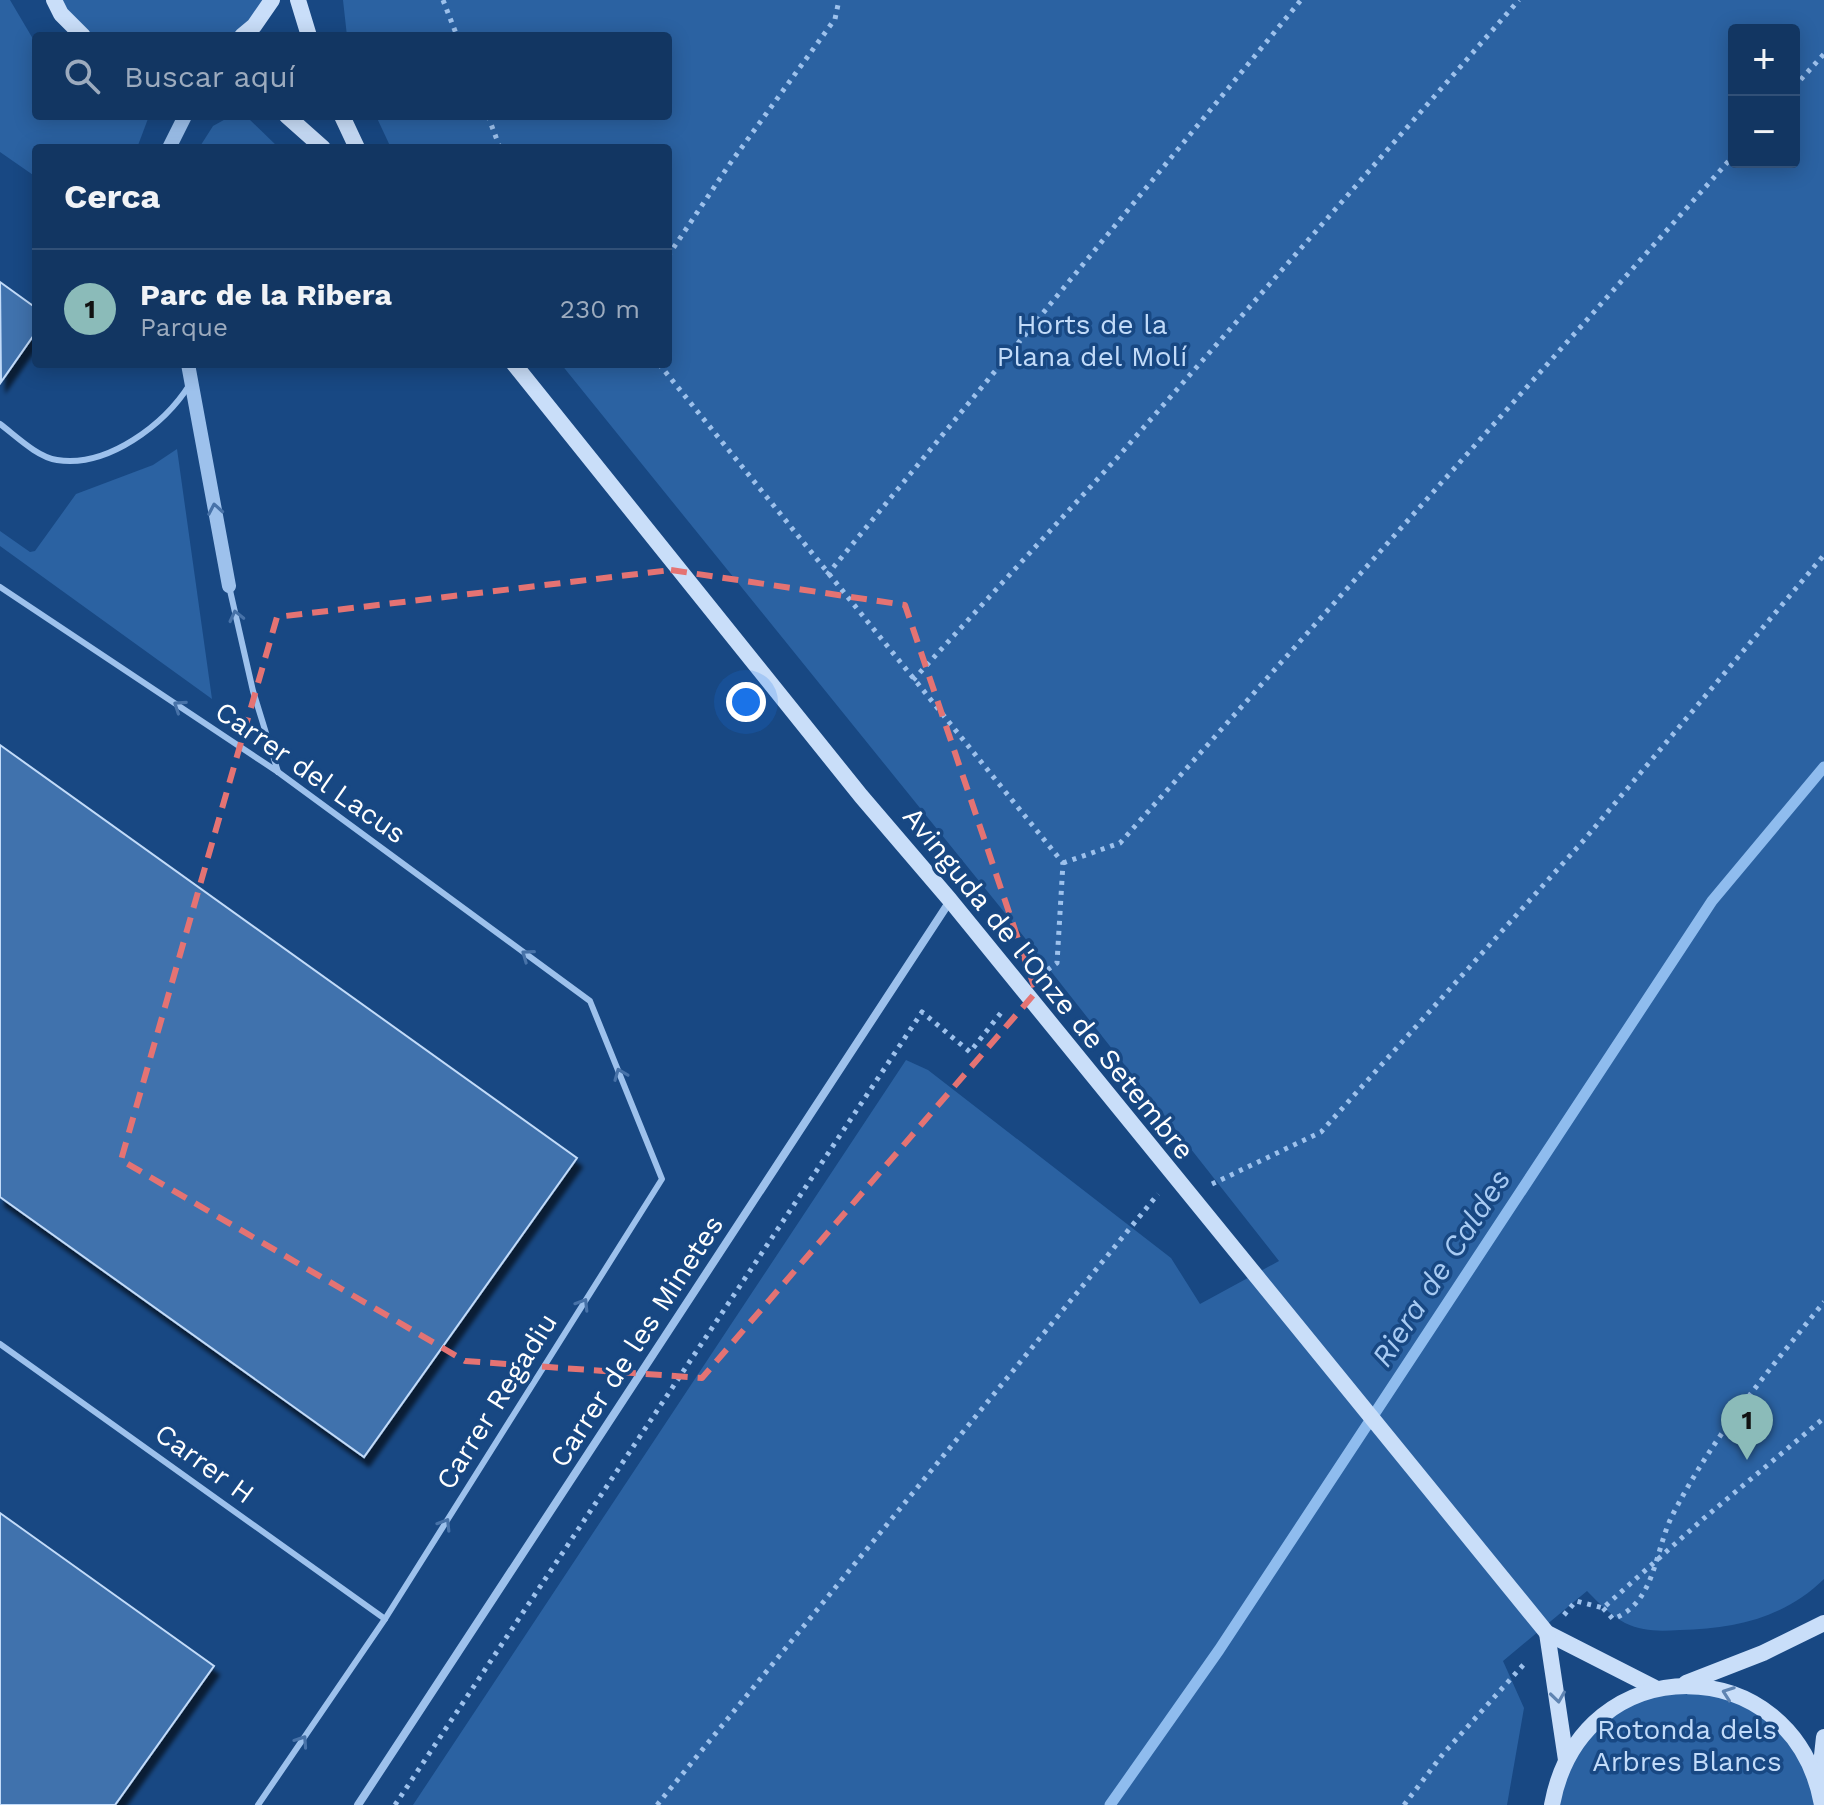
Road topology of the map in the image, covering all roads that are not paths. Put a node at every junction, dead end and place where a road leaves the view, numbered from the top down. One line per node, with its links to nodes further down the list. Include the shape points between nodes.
1 (54, 0): 4 (main road)
2 (272, 0): 5 (main road)
3 (298, 0): 6 (main road)
4 (79, 32)
5 (247, 32)
6 (308, 32)
7 (183, 120): 10 (street)
8 (292, 120): 11 (main road)
9 (344, 120): 12 (main road)
10 (171, 144)
11 (318, 144)
12 (355, 144)
13 (189, 368): 16 (street)
14 (198, 368): 16 (street)
15 (517, 368): 21 (main road, Avinguda de l'Onze de Setembre)
16 (191, 382): 17 (lane, via 155,426 104,453 76,460 55,460); 18 (street, one-way to 16)
17 (0, 424)
18 (229, 586): 20 (lane, one-way to 18)
19 (0, 587): 20 (lane, Carrer del Lacus, one-way to 19)
20 (278, 772): 22 (lane, Carrer del Lacus, one-way to 20)
21 (950, 900): 26 (main road, Avinguda de l'Onze de Setembre); 33 (street, Carrer de les Minetes)
22 (590, 1001): 24 (lane, Carrer Regadiu, one-way to 22, via 662,1179)
23 (0, 1344): 24 (lane, Carrer H)
24 (385, 1619): 32 (lane, Carrer Regadiu, one-way to 24)
25 (1824, 1623): 27 (main road)
26 (1547, 1633): 28 (main road, Avinguda de l'Onze de Setembre); 30 (main road, one-way to 30)
27 (1680, 1685): 28 (main road); 31 (main road, one-way to 27, via 1804,1751 1781,1722 1751,1701 1717,1688)
28 (1655, 1688): 30 (main road, via 1612,1707)
29 (1824, 1737): 31 (main road)
30 (1566, 1760): 34 (main road)
31 (1818, 1784): 35 (main road)
32 (258, 1805)
33 (358, 1805)
34 (1552, 1805)
35 (1822, 1805)

